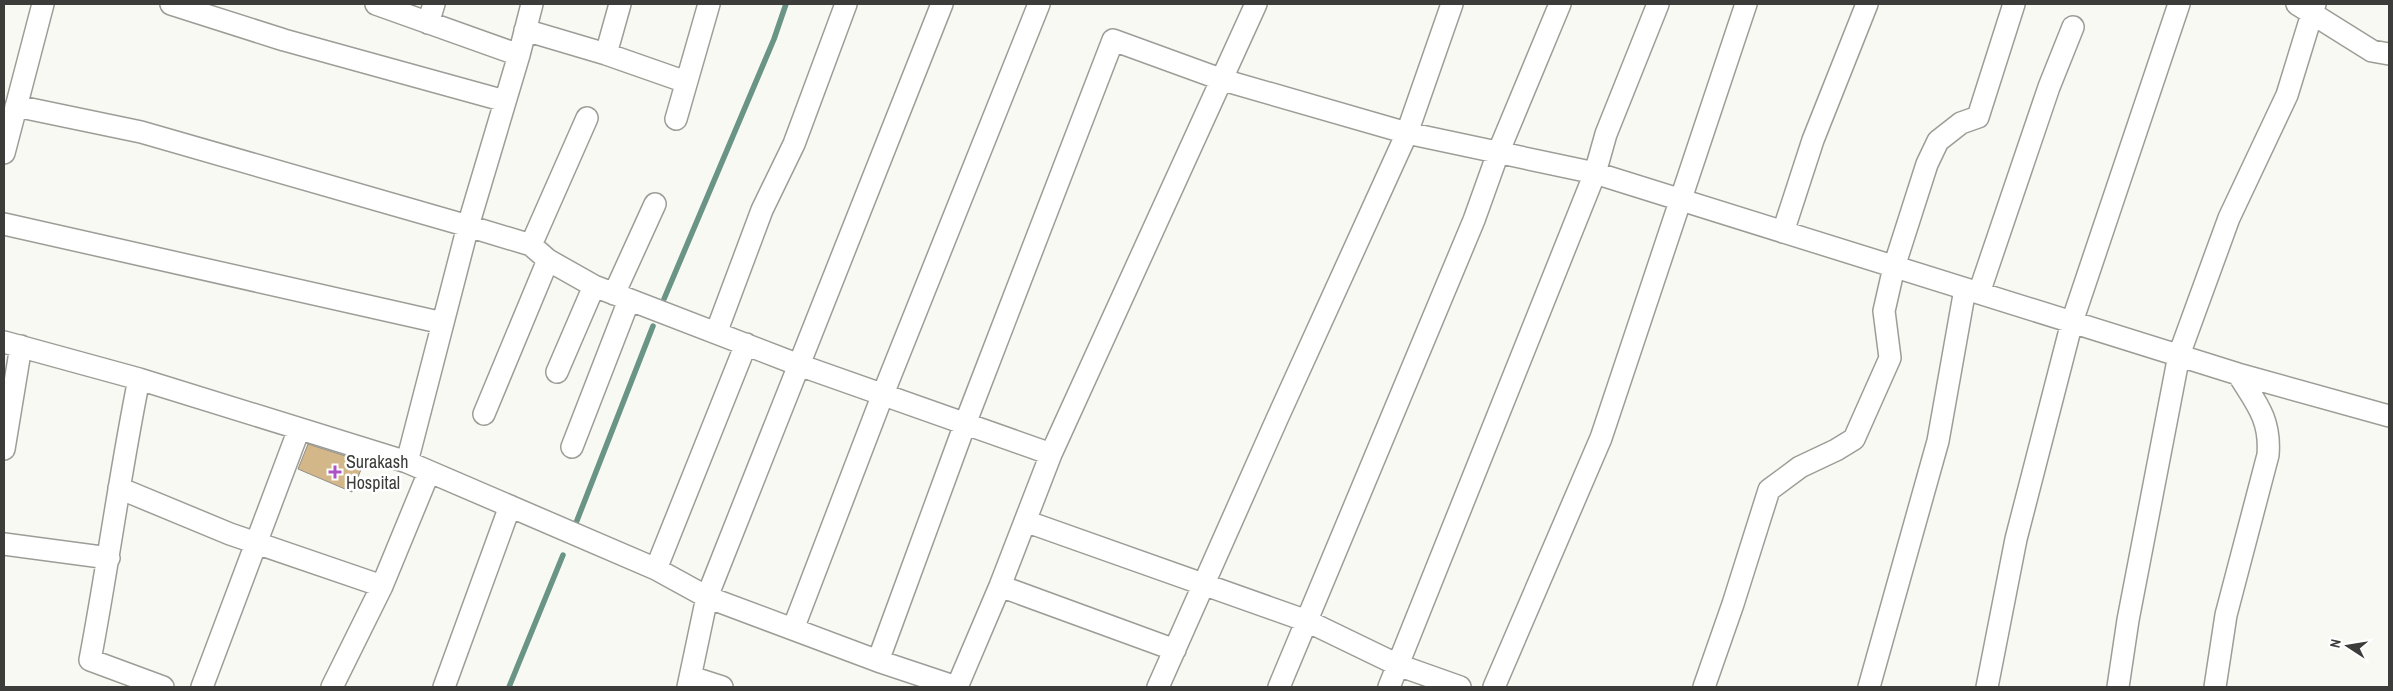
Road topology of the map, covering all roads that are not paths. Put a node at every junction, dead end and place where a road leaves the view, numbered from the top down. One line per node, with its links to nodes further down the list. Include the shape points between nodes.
1 (43, 4): 28 (street)
2 (171, 4): 27 (street, via 284,40)
3 (376, 4): 19 (street)
4 (532, 4): 21 (street)
5 (620, 4): 22 (street)
6 (709, 4): 26 (street)
7 (846, 4): 48 (street, via 794,144 762,210)
8 (942, 4): 52 (street)
9 (1039, 4): 56 (street)
10 (1256, 4): 25 (street)
11 (1452, 4): 31 (street)
12 (1560, 4): 33 (street)
13 (1658, 4): 34 (street, via 1606,134)
14 (1746, 4): 35 (street)
15 (1867, 4): 39 (street, via 1813,140)
16 (2014, 4): 42 (street, via 1978,117 1961,123 1938,141 1927,164)
17 (2179, 4): 46 (street)
18 (2308, 7): 23 (street, via 2372,51); 51 (street, via 2287,95 2229,218)
19 (431, 13): 24 (street)
20 (2073, 27): 44 (street)
21 (525, 30): 22 (street); 24 (street)
22 (606, 54): 26 (street)
23 (2389, 54)
24 (519, 55): 27 (street)
25 (1223, 80): 31 (street); 59 (street, via 1113,40); 63 (street)
26 (686, 82): 30 (street)
27 (505, 101): 38 (street)
28 (16, 106): 32 (street); 38 (street, via 141,132)
29 (587, 118): 40 (street)
30 (676, 118)
31 (1407, 133): 33 (street); 75 (street)
32 (5, 140)
33 (1498, 152): 34 (street); 77 (street, via 1474,220)
34 (1595, 174): 35 (street); 81 (street)
35 (1679, 200): 39 (street); 93 (street, via 1601,438)
36 (655, 204): 45 (street)
37 (4, 224): 47 (street)
38 (468, 226): 40 (street); 47 (street)
39 (1783, 232): 42 (street)
40 (532, 245): 41 (street)
41 (548, 260): 43 (street); 57 (street)
42 (1894, 267): 44 (street); 94 (street, via 1884,311 1890,358 1854,439 1800,467 1769,490)
43 (594, 286): 45 (street); 53 (street)
44 (1972, 291): 46 (street); 95 (street, via 1938,441)
45 (621, 297): 48 (street); 61 (street)
46 (2072, 322): 51 (street); 96 (street, via 2016,538)
47 (443, 323): 64 (street)
48 (716, 333): 50 (street)
49 (12, 344): 55 (street); 62 (street)
50 (746, 344): 52 (street); 72 (street)
51 (2179, 355): 54 (street); 97 (street)
52 (799, 365): 56 (street); 76 (street)
53 (557, 372)
54 (2238, 374): 58 (street); 98 (street, via 2264,416 2270,436 2268,455 2226,615)
55 (139, 379): 60 (street); 66 (street)
56 (883, 394): 59 (street); 78 (street)
57 (484, 414)
58 (2389, 416)
59 (965, 424): 63 (street); 80 (street)
60 (299, 429): 64 (street); 69 (street)
61 (572, 447)
62 (4, 449)
63 (1051, 454): 68 (street)
64 (407, 462): 65 (street)
65 (429, 472): 67 (street); 73 (street)
66 (118, 488): 69 (street); 71 (street)
67 (510, 506): 72 (street); 86 (street)
68 (1025, 522): 74 (street); 75 (street)
69 (257, 543): 73 (street); 84 (street)
70 (4, 544): 71 (street)
71 (109, 558): 83 (street, via 90,660)
72 (656, 569): 76 (street)
73 (382, 586): 85 (street)
74 (1000, 586): 79 (street); 88 (street)
75 (1203, 586): 77 (street); 79 (street)
76 (707, 597): 78 (street); 82 (street)
77 (1307, 621): 81 (street); 90 (street)
78 (793, 629): 80 (street)
79 (1175, 650): 89 (street)
80 (878, 661): 88 (street)
81 (1398, 665): 91 (street); 92 (street)
82 (690, 682): 87 (street)
83 (163, 687)
84 (202, 687)
85 (332, 687)
86 (444, 687)
87 (722, 687)
88 (957, 687)
89 (1158, 687)
90 (1279, 687)
91 (1389, 687)
92 (1460, 687)
93 (1494, 687)
94 (1704, 687)
95 (1869, 687)
96 (1987, 687)
97 (2118, 687)
98 (2215, 687)

